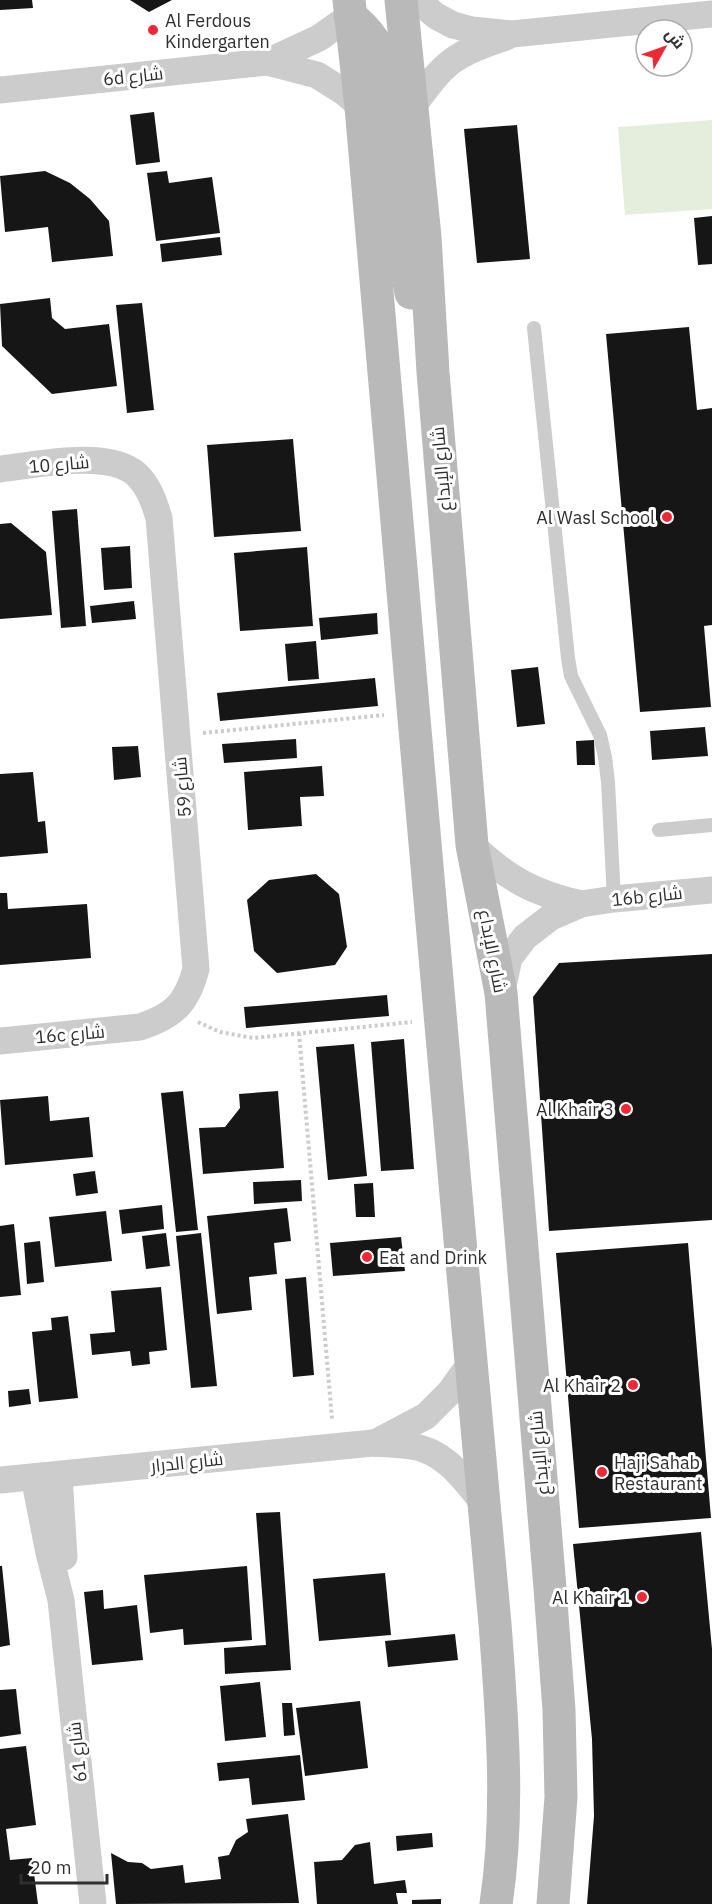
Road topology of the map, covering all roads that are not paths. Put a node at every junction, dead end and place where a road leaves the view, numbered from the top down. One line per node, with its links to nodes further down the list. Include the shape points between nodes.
1 (401, 0): 8 (main road, شارع الإبداع)
2 (417, 0): 5 (street, via 453,25)
3 (349, 8): 6 (street, 6d شارع, via 319,38); 9 (main road); 11 (main road, via 375,40 387,73 403,248 412,301)
4 (701, 10): 5 (street)
5 (512, 34): 8 (street, via 453,59)
6 (267, 62): 7 (street, 6d شارع); 9 (street, 6d شارع, via 317,75)
7 (0, 90)
8 (413, 106): 11 (main road, شارع الإبداع)
9 (361, 107): 23 (main road)
10 (534, 328): 18 (lane, via 568,658 571,676 600,735 605,757)
11 (433, 372): 16 (main road, شارع الإبداع)
12 (0, 469): 13 (street, شارع 10, via 112,461 135,473 152,493)
13 (159, 518): 21 (street, شارع 59, via 196,969 191,989 179,1007 161,1020)
14 (712, 825): 15 (lane)
15 (659, 830)
16 (472, 844): 19 (street, 16b شارع, via 522,884 550,897); 20 (main road, شارع الإبداع)
17 (712, 890): 18 (street, 16b شارع)
18 (614, 899): 19 (street, 16b شارع)
19 (581, 904): 20 (street, 16b شارع, via 551,917 525,937 509,958)
20 (501, 993): 30 (main road, شارع الإبداع, via 558,1710 561,1797)
21 (140, 1027): 22 (street, 16c شارع)
22 (0, 1041)
23 (471, 1363): 24 (street, شارع الدرار, via 426,1416); 27 (main road)
24 (374, 1443): 25 (street, شارع الدرار); 27 (street, شارع الدرار, via 412,1446 434,1453 454,1468)
25 (46, 1476): 26 (street, شارع الدرار); 28 (street, شارع 61, via 49,1553 61,1600)
26 (0, 1480)
27 (486, 1506): 29 (main road, via 504,1733 503,1820)
28 (93, 1904)
29 (496, 1904)
30 (553, 1904)

